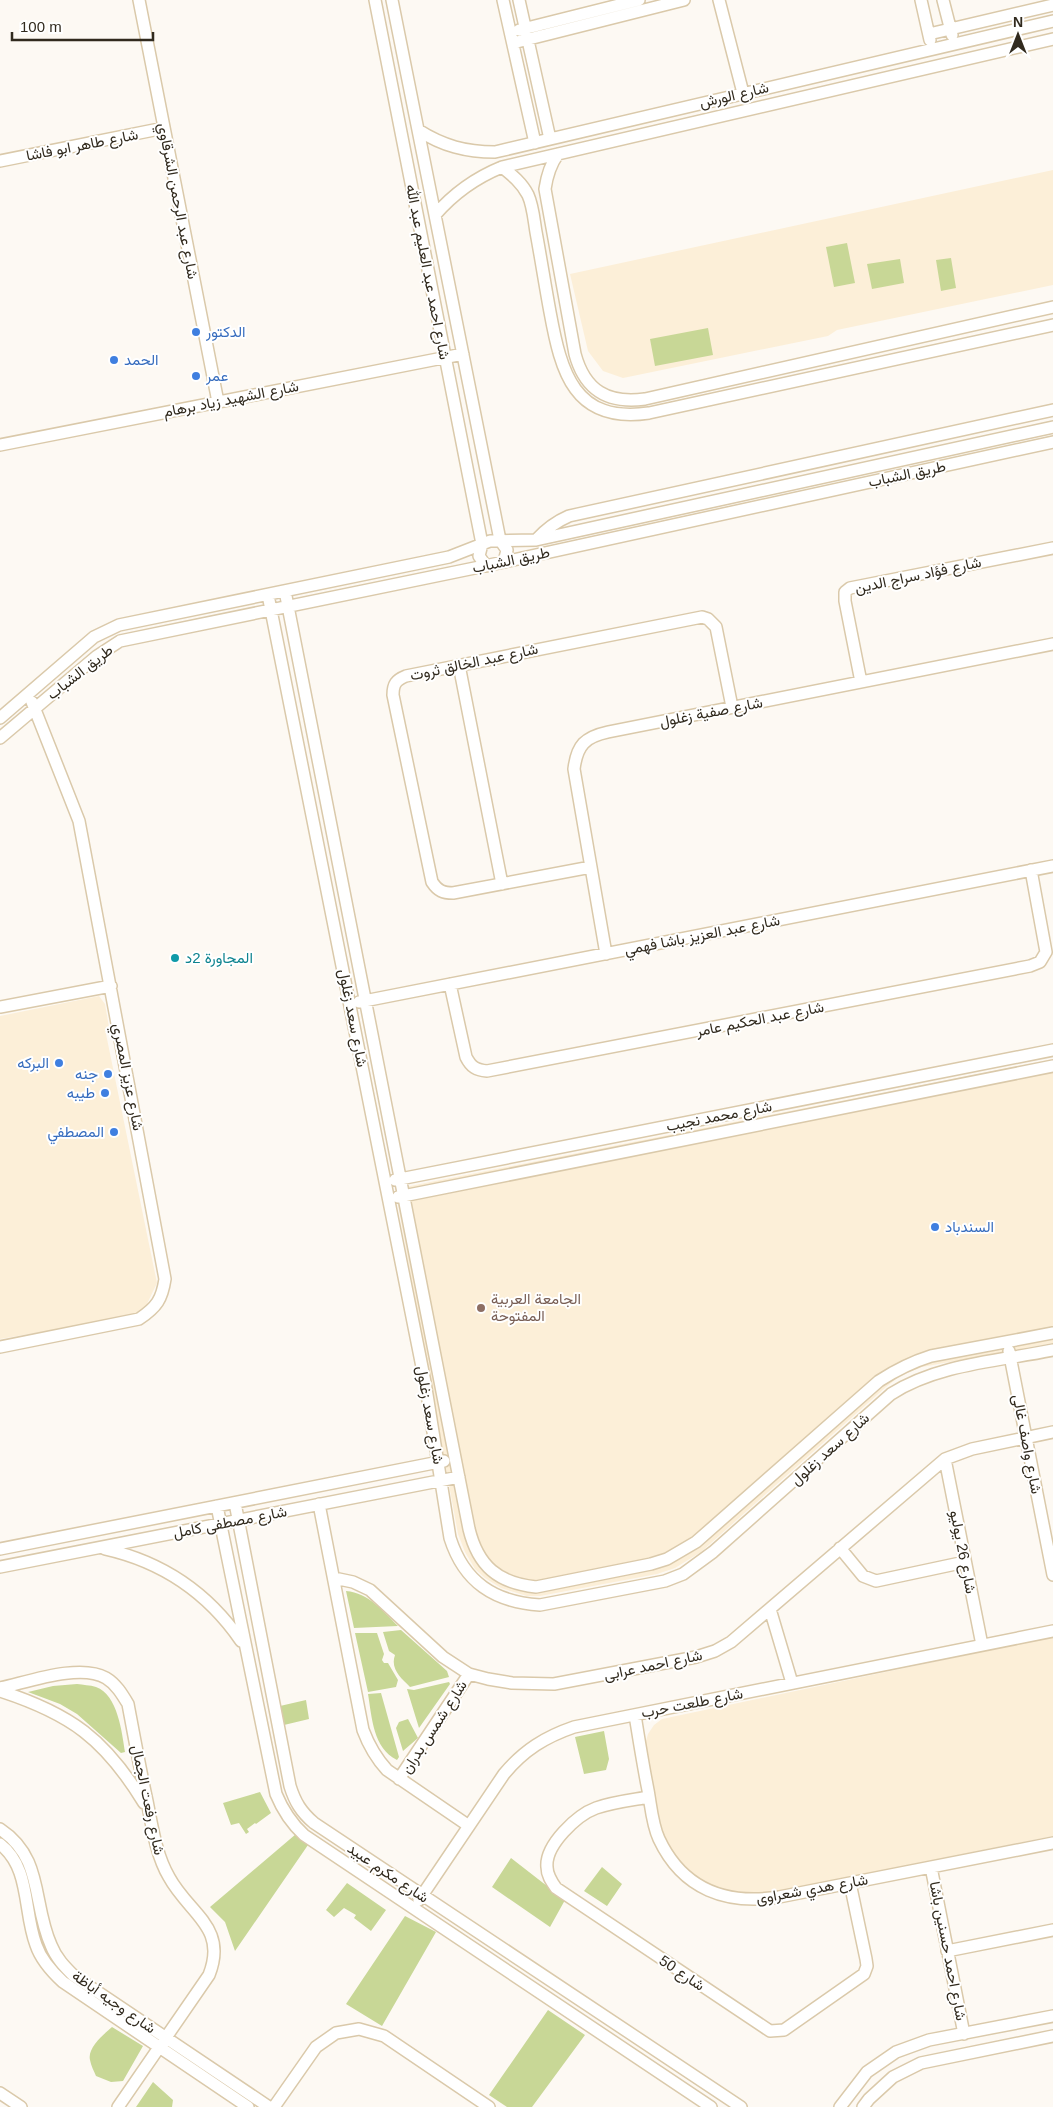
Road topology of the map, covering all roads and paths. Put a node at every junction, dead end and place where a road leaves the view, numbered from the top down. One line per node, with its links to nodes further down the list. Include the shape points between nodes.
1 (138, 0): 22 (street, شارع عبد الرحمن الشرقاوي)
2 (375, 0): 38 (street, شارع احمد عبد العليم عبد الله)
3 (392, 0): 23 (street, شارع احمد عبد العليم عبد الله)
4 (503, 0): 16 (street)
5 (519, 0): 14 (street)
6 (639, 0): 14 (street)
7 (684, 0): 14 (street)
8 (719, 0): 20 (street)
9 (920, 0): 15 (street)
10 (943, 0): 13 (street)
11 (1053, 5): 13 (street)
12 (1053, 21): 18 (street, شارع الورش)
13 (950, 29): 15 (street); 18 (street)
14 (527, 34): 16 (street); 25 (street)
15 (929, 34): 19 (street)
16 (511, 38): 26 (street)
17 (1053, 39): 24 (street, شارع الورش)
18 (954, 44): 19 (street, شارع الورش)
19 (932, 49): 20 (street, شارع الورش)
20 (743, 93): 21 (street, شارع الورش)
21 (627, 120): 24 (street); 25 (street, شارع الورش)
22 (164, 128): 28 (street, شارع طاهر ابو فاشا); 41 (street, شارع عبد الرحمن الشرقاوي)
23 (418, 130): 26 (street, شارع الورش, via 448,146 475,152 495,152); 30 (street, شارع احمد عبد العليم عبد الله)
24 (631, 137): 27 (street, شارع الورش)
25 (550, 139): 26 (street, شارع الورش)
26 (535, 143)
27 (558, 154): 29 (street, شارع الورش); 39 (street, via 546,176 545,189 575,354 579,369 588,382 600,393 630,401)
28 (0, 161)
29 (502, 167): 30 (street, شارع الورش, via 465,186); 40 (street, via 522,184 528,195 560,359 566,377 592,406 610,414 630,416)
30 (435, 215): 37 (street, شارع احمد عبد العليم عبد الله)
31 (1053, 307): 32 (street)
32 (1016, 316): 34 (street); 35 (street)
33 (1053, 325): 34 (street)
34 (1019, 332): 36 (street)
35 (938, 333): 36 (street); 39 (street)
36 (942, 349): 40 (street)
37 (462, 354): 38 (street, شارع الشهيد زياد برهام); 46 (street, شارع احمد عبد العليم عبد الله)
38 (445, 357): 41 (street, شارع الشهيد زياد برهام); 48 (street, شارع احمد عبد العليم عبد الله)
39 (770, 370): 40 (street)
40 (774, 385)
41 (218, 402): 45 (street, شارع الشهيد زياد برهام)
42 (1053, 410): 47 (street, via 569,516 557,521)
43 (1053, 427): 47 (street, طريق الشباب)
44 (1053, 442): 50 (street, طريق الشباب)
45 (0, 445)
46 (500, 540): 47 (street, طريق الشباب); 48 (street, طريق الشباب); 50 (street, via 507,550)
47 (536, 540)
48 (482, 544): 51 (street, via 479,556); 52 (street, طريق الشباب, via 449,558)
49 (1053, 548): 58 (street, شارع فؤاد سراج الدين, via 850,588 845,592 845,601)
50 (504, 562): 51 (street, طريق الشباب)
51 (486, 566): 54 (street, طريق الشباب)
52 (285, 591): 53 (street, طريق الشباب); 54 (street, شارع سعد زغلول)
53 (268, 594): 55 (street, شارع سعد زغلول); 59 (street, طريق الشباب, via 106,630)
54 (288, 606): 55 (street, طريق الشباب); 71 (street, شارع سعد زغلول)
55 (271, 609): 61 (street, طريق الشباب, via 120,642 97,656); 72 (street, شارع سعد زغلول)
56 (1053, 644): 58 (street, شارع صفية زغلول)
57 (460, 665): 60 (street, شارع عبد الخالق ثروت, via 702,617 716,627); 67 (street); 67 (street, شارع عبد الخالق ثروت, via 398,679 393,686 393,695 436,889 444,893)
58 (861, 682): 60 (street, شارع صفية زغلول)
59 (29, 693): 61 (street, شارع عزيز المصري); 62 (street, طريق الشباب)
60 (732, 707): 65 (street, شارع صفية زغلول, via 596,735 583,743 576,755 574,769)
61 (35, 708): 63 (street, طريق الشباب); 70 (street, شارع عزيز المصري, via 79,821)
62 (0, 718)
63 (0, 738)
64 (1053, 866): 66 (street, شارع عبد العزيز باشا فهمي)
65 (591, 867): 67 (street, شارع عبد الخالق ثروت); 68 (street, شارع صفية زغلول)
66 (1030, 870): 68 (street, شارع عبد العزيز باشا فهمي); 69 (street, شارع عبد الحكيم عامر, via 1046,952 1040,962 1021,968 488,1071 478,1070 466,1058)
67 (502, 884)
68 (606, 954): 69 (street, شارع عبد العزيز باشا فهمي)
69 (450, 984): 71 (street, شارع عبد العزيز باشا فهمي)
70 (111, 986): 73 (street); 84 (street, شارع عزيز المصري, via 164,1266 162,1295 150,1312 139,1319)
71 (366, 1001): 72 (street, شارع عبد العزيز باشا فهمي); 78 (street, شارع سعد زغلول)
72 (350, 1004): 79 (street, شارع سعد زغلول)
73 (0, 1007)
74 (1053, 1050): 76 (street, شارع محمد نجيب)
75 (1053, 1066): 77 (street, شارع محمد نجيب)
76 (630, 1133): 77 (street); 78 (street, شارع محمد نجيب)
77 (633, 1149): 80 (street, شارع محمد نجيب)
78 (402, 1178): 79 (street, شارع محمد نجيب); 80 (street, شارع سعد زغلول)
79 (386, 1182): 81 (street, شارع سعد زغلول)
80 (405, 1195): 81 (street, شارع محمد نجيب); 89 (street, شارع سعد زغلول)
81 (389, 1198): 91 (street, شارع سعد زغلول)
82 (1053, 1333): 83 (street, شارع سعد زغلول)
83 (1007, 1342): 86 (street, شارع واصف غالى); 96 (street, شارع سعد زغلول, via 932,1356 896,1370)
84 (0, 1347)
85 (1053, 1350): 86 (street, شارع سعد زغلول)
86 (1010, 1358): 88 (street, شارع واصف غالى); 99 (street, شارع سعد زغلول, via 936,1373 905,1385)
87 (1053, 1432): 88 (street, شارع احمد عرابى)
88 (1026, 1438): 90 (street, شارع احمد عرابى, via 972,1449); 101 (street, شارع واصف غالى)
89 (456, 1459): 91 (street, شارع مصطفى كامل); 93 (street, شارع سعد زغلول)
90 (945, 1459): 107 (street, شارع احمد عرابى); 109 (street, شارع 26 يوليو)
91 (439, 1462): 92 (street, شارع مصطفى كامل); 94 (street, شارع سعد زغلول)
92 (418, 1466): 95 (street, via 423,1478); 97 (street, شارع مصطفى كامل)
93 (459, 1477): 94 (street, شارع مصطفى كامل); 102 (street, شارع سعد زغلول, via 473,1545 480,1559 504,1580 520,1585 552,1585 667,1559 696,1542)
94 (442, 1480): 95 (street, شارع مصطفى كامل); 105 (street, شارع سعد زغلول, via 450,1538 464,1569 490,1592 522,1604 557,1602 665,1581 699,1564)
95 (421, 1484): 98 (street, شارع مصطفى كامل)
96 (753, 1491): 99 (street, via 764,1499); 102 (street, شارع سعد زغلول)
97 (235, 1503): 100 (street, شارع مصطفى كامل); 103 (street, شارع مكرم عبيد)
98 (319, 1504): 103 (street, شارع مصطفى كامل); 112 (street)
99 (766, 1505): 105 (street, شارع سعد زغلول)
100 (216, 1506): 104 (street, شارع مكرم عبيد); 108 (street, شارع مصطفى كامل)
101 (1047, 1514): 111 (street, شارع واصف غالى)
102 (726, 1515): 105 (street, via 727,1522)
103 (238, 1520): 104 (street, شارع مصطفى كامل); 130 (street, شارع مكرم عبيد, via 294,1800 314,1824)
104 (220, 1524): 106 (street, شارع مصطفى كامل); 116 (street, شارع مكرم عبيد)
105 (736, 1532)
106 (101, 1548): 110 (street, شارع مصطفى كامل); 116 (street, via 144,1560 183,1582 217,1610)
107 (840, 1548): 109 (street, via 863,1576 876,1580); 113 (street, شارع احمد عرابى)
108 (0, 1549)
109 (965, 1562): 115 (street, شارع 26 يوليو)
110 (0, 1567)
111 (1053, 1575)
112 (334, 1578): 117 (street, شارع احمد عرابى, via 354,1582 370,1590 443,1657); 121 (street, via 363,1730 376,1758)
113 (770, 1609): 117 (street, شارع احمد عرابى, via 731,1642 696,1657 554,1684 512,1683); 118 (street)
114 (1053, 1630): 115 (street, شارع طلعت حرب)
115 (982, 1645): 118 (street, شارع طلعت حرب)
116 (244, 1646): 131 (street, شارع مكرم عبيد, via 276,1794 292,1824)
117 (469, 1674): 121 (street, شارع شمس بدران)
118 (792, 1683): 120 (street, شارع طلعت حرب)
119 (0, 1689): 123 (street, via 48,1708 96,1740 116,1761); 123 (street, شارع رفعت الجمال, via 71,1672 89,1672 105,1677 119,1689 128,1704)
120 (635, 1715): 122 (street, شارع هدي شعراوى); 124 (street, شارع طلعت حرب, via 574,1727 535,1744 504,1774)
121 (399, 1779): 124 (street)
122 (649, 1797): 129 (street, شارع هدي شعراوى, via 658,1837 670,1859 687,1877 708,1890 731,1898 755,1901); 129 (street, شارع 50, via 596,1808 578,1818 548,1855 549,1878 556,1888 770,2030 784,2030 864,1974 866,1959)
123 (148, 1809): 137 (street, شارع رفعت الجمال, via 160,1859 168,1876 189,1906 207,1924 215,1949 210,1975)
124 (468, 1826): 130 (street, شارع طلعت حرب)
125 (0, 1829): 137 (street, شارع وجيه أباظة, via 18,1843 30,1862 47,1935 65,1967)
126 (1053, 1843): 128 (street, شارع هدي شعراوى)
127 (0, 1844): 137 (street, شارع وجيه أباظة, via 20,1871 32,1933 47,1965 63,1982)
128 (931, 1867): 129 (street, شارع هدي شعراوى); 133 (street, شارع احمد حسنين باشا)
129 (850, 1883)
130 (422, 1895): 131 (street, شارع طلعت حرب); 148 (street, شارع مكرم عبيد)
131 (413, 1908): 138 (street, شارع مكرم عبيد)
132 (1053, 1930): 133 (street)
133 (947, 1951): 135 (street, شارع احمد حسنين باشا)
134 (1053, 2016): 135 (street)
135 (964, 2034): 149 (street, via 930,2040 896,2052 867,2072)
136 (1053, 2036): 150 (street, via 921,2063 893,2077)
137 (163, 2043): 141 (street, شارع رفعت الجمال); 142 (street, شارع وجيه أباظة); 143 (street, شارع وجيه أباظة)
138 (684, 2089): 146 (street); 147 (street, شارع مكرم عبيد)
139 (0, 2092): 140 (street)
140 (21, 2107)
141 (118, 2107)
142 (248, 2107)
143 (269, 2107)
144 (274, 2107): 145 (street, via 316,2046 336,2033 359,2029 384,2036)
145 (489, 2107)
146 (695, 2107)
147 (711, 2107)
148 (741, 2107)
149 (840, 2107)
150 (863, 2107)

